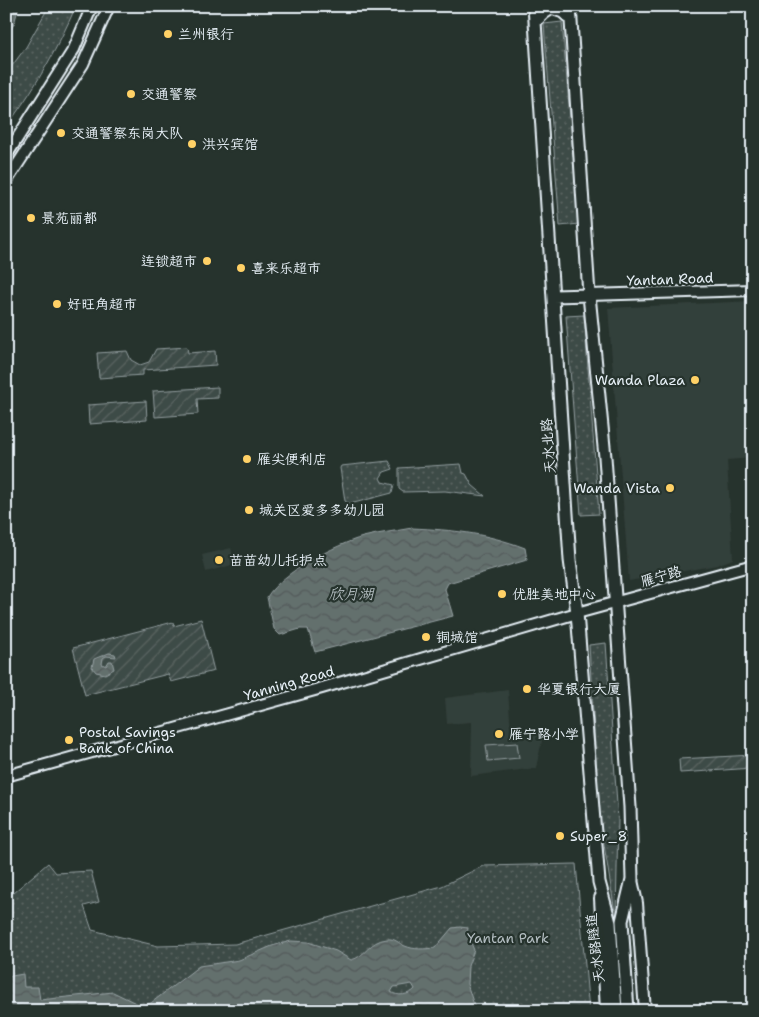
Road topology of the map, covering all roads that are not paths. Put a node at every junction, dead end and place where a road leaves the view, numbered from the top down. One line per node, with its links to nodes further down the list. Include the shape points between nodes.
1 (92, 6): 7 (main road, via 74,49)
2 (109, 6): 8 (main road, via 83,64)
3 (534, 6): 6 (main road, 天水北路)
4 (570, 6): 5 (main road)
5 (571, 19): 6 (main road, via 552,8); 10 (main road)
6 (536, 21): 11 (main road, 天水北路)
7 (6, 156)
8 (6, 182)
9 (753, 290): 10 (main road, Yantan Road)
10 (589, 295): 11 (main road); 13 (main road)
11 (554, 296): 14 (main road, 天水北路, via 570,560)
12 (753, 565): 13 (main road, 雁宁路)
13 (616, 604): 14 (main road, 雁宁路); 16 (main road)
14 (577, 613): 15 (main road, Yanning Road); 17 (main road, 天水北路)
15 (6, 776)
16 (632, 879): 20 (main road, 天水路隧道, via 622,921); 21 (main road, via 637,904)
17 (599, 882): 18 (main road); 19 (main road, 天水路隧道, via 610,923)
18 (606, 1011)
19 (616, 1011)
20 (628, 1011)
21 (645, 1011)

